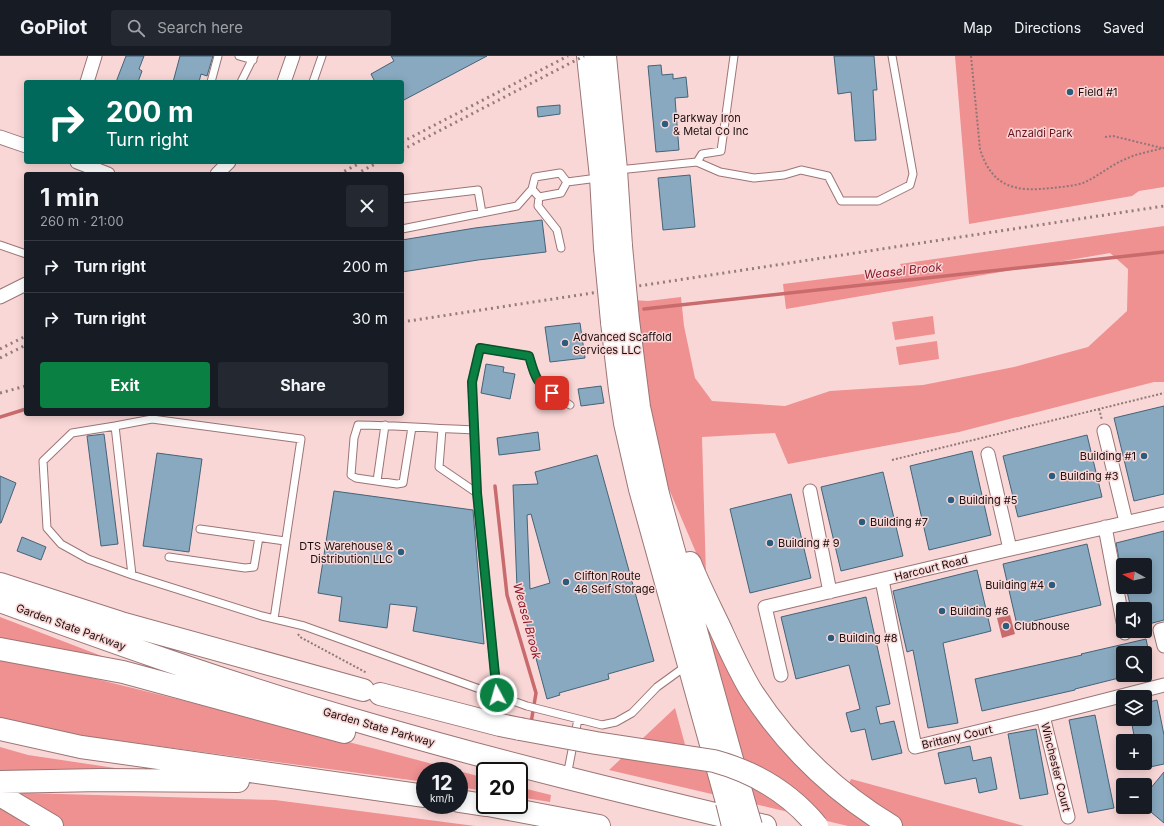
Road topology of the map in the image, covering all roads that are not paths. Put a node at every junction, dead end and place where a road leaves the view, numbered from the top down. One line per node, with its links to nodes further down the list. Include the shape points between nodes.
1 (95, 56): 11 (street)
2 (218, 56): 12 (lane)
3 (239, 56): 10 (lane)
4 (293, 56): 14 (street)
5 (322, 56): 15 (lane)
6 (588, 56): 16 (highway)
7 (604, 56): 16 (highway)
8 (734, 56): 19 (lane, via 720,151 702,154)
9 (892, 56): 19 (lane, via 913,174 910,185 878,201 841,201 828,176 801,170 784,175 754,178 720,172)
10 (253, 58): 13 (lane)
11 (88, 80)
12 (212, 80)
13 (242, 80)
14 (285, 80)
15 (314, 80)
16 (599, 87): 24 (highway)
17 (0, 137): 18 (street)
18 (24, 145)
19 (697, 162): 24 (lane)
20 (82, 164): 22 (street)
21 (228, 164): 23 (street)
22 (103, 172)
23 (219, 172)
24 (608, 174): 25 (lane); 36 (highway, bridge)
25 (567, 182): 26 (lane, via 560,173 536,177); 27 (lane, via 561,193)
26 (532, 189): 27 (lane); 29 (lane, via 517,206)
27 (539, 197): 32 (lane, via 538,206 557,230)
28 (404, 199): 29 (lane, via 478,190)
29 (482, 213): 30 (lane)
30 (404, 229)
31 (0, 245): 33 (lane)
32 (561, 248)
33 (24, 253)
34 (24, 285): 35 (street)
35 (0, 297)
36 (620, 321): 44 (highway, via 635,380); 67 (highway, via 620,390 632,456)
37 (570, 405): 42 (lane, via 542,388 529,356 480,348 472,382)
38 (385, 425): 40 (lane); 46 (lane); 46 (lane, via 358,425 354,438 351,475)
39 (116, 426): 54 (lane, via 152,419 301,439); 57 (lane); 57 (lane, via 72,433 44,461 47,528 61,544 88,559)
40 (412, 427): 41 (lane); 46 (lane, via 404,483)
41 (442, 429): 42 (lane); 48 (lane, via 439,467)
42 (474, 430): 48 (lane)
43 (1104, 431): 50 (street)
44 (648, 450): 82 (highway); 89 (highway, via 696,580 752,691 780,731 809,763 851,799)
45 (988, 454): 55 (street)
46 (377, 481)
47 (810, 491): 60 (street)
48 (477, 493): 70 (lane)
49 (1164, 514): 50 (street, Harcourt Road)
50 (1126, 522): 51 (street, Harcourt Road)
51 (1106, 527): 55 (street, Harcourt Road); 62 (street)
52 (200, 529): 53 (lane)
53 (258, 537): 54 (lane); 56 (lane, via 254,567)
54 (285, 541): 63 (lane)
55 (1010, 549): 58 (street, Harcourt Road)
56 (168, 557)
57 (132, 575): 63 (lane)
58 (882, 580): 60 (street, Harcourt Road); 71 (street, Brittany Court, via 915,747)
59 (0, 584): 88 (highway, bridge, via 121,623 372,686 500,725 714,761 753,775 775,787)
60 (830, 592): 68 (street, Harcourt Road, via 765,607)
61 (0, 601): 75 (highway, Garden State Parkway, via 108,641 370,725)
62 (1119, 602)
63 (274, 619): 70 (lane, via 312,628)
64 (1162, 629): 65 (street)
65 (1164, 646)
66 (0, 649): 74 (highway, via 123,672)
67 (689, 664): 72 (lane, via 657,686 632,713 616,722 602,725); 82 (highway)
68 (781, 675)
69 (1164, 685): 71 (street, Brittany Court)
70 (497, 695): 72 (lane, via 527,706)
71 (1043, 716): 83 (street, Winchester Court)
72 (578, 719): 75 (lane)
73 (0, 729): 76 (highway, via 81,747)
74 (476, 768)
75 (567, 778): 87 (highway, Garden State Parkway)
76 (311, 780): 77 (highway); 80 (highway)
77 (0, 782)
78 (528, 782): 82 (highway, via 678,817)
79 (0, 795): 84 (highway)
80 (416, 795)
81 (528, 813): 85 (highway)
82 (743, 815): 86 (highway, bridge)
83 (1068, 817)
84 (52, 826)
85 (599, 826)
86 (732, 826)
87 (765, 826)
88 (817, 826)
89 (891, 826)

